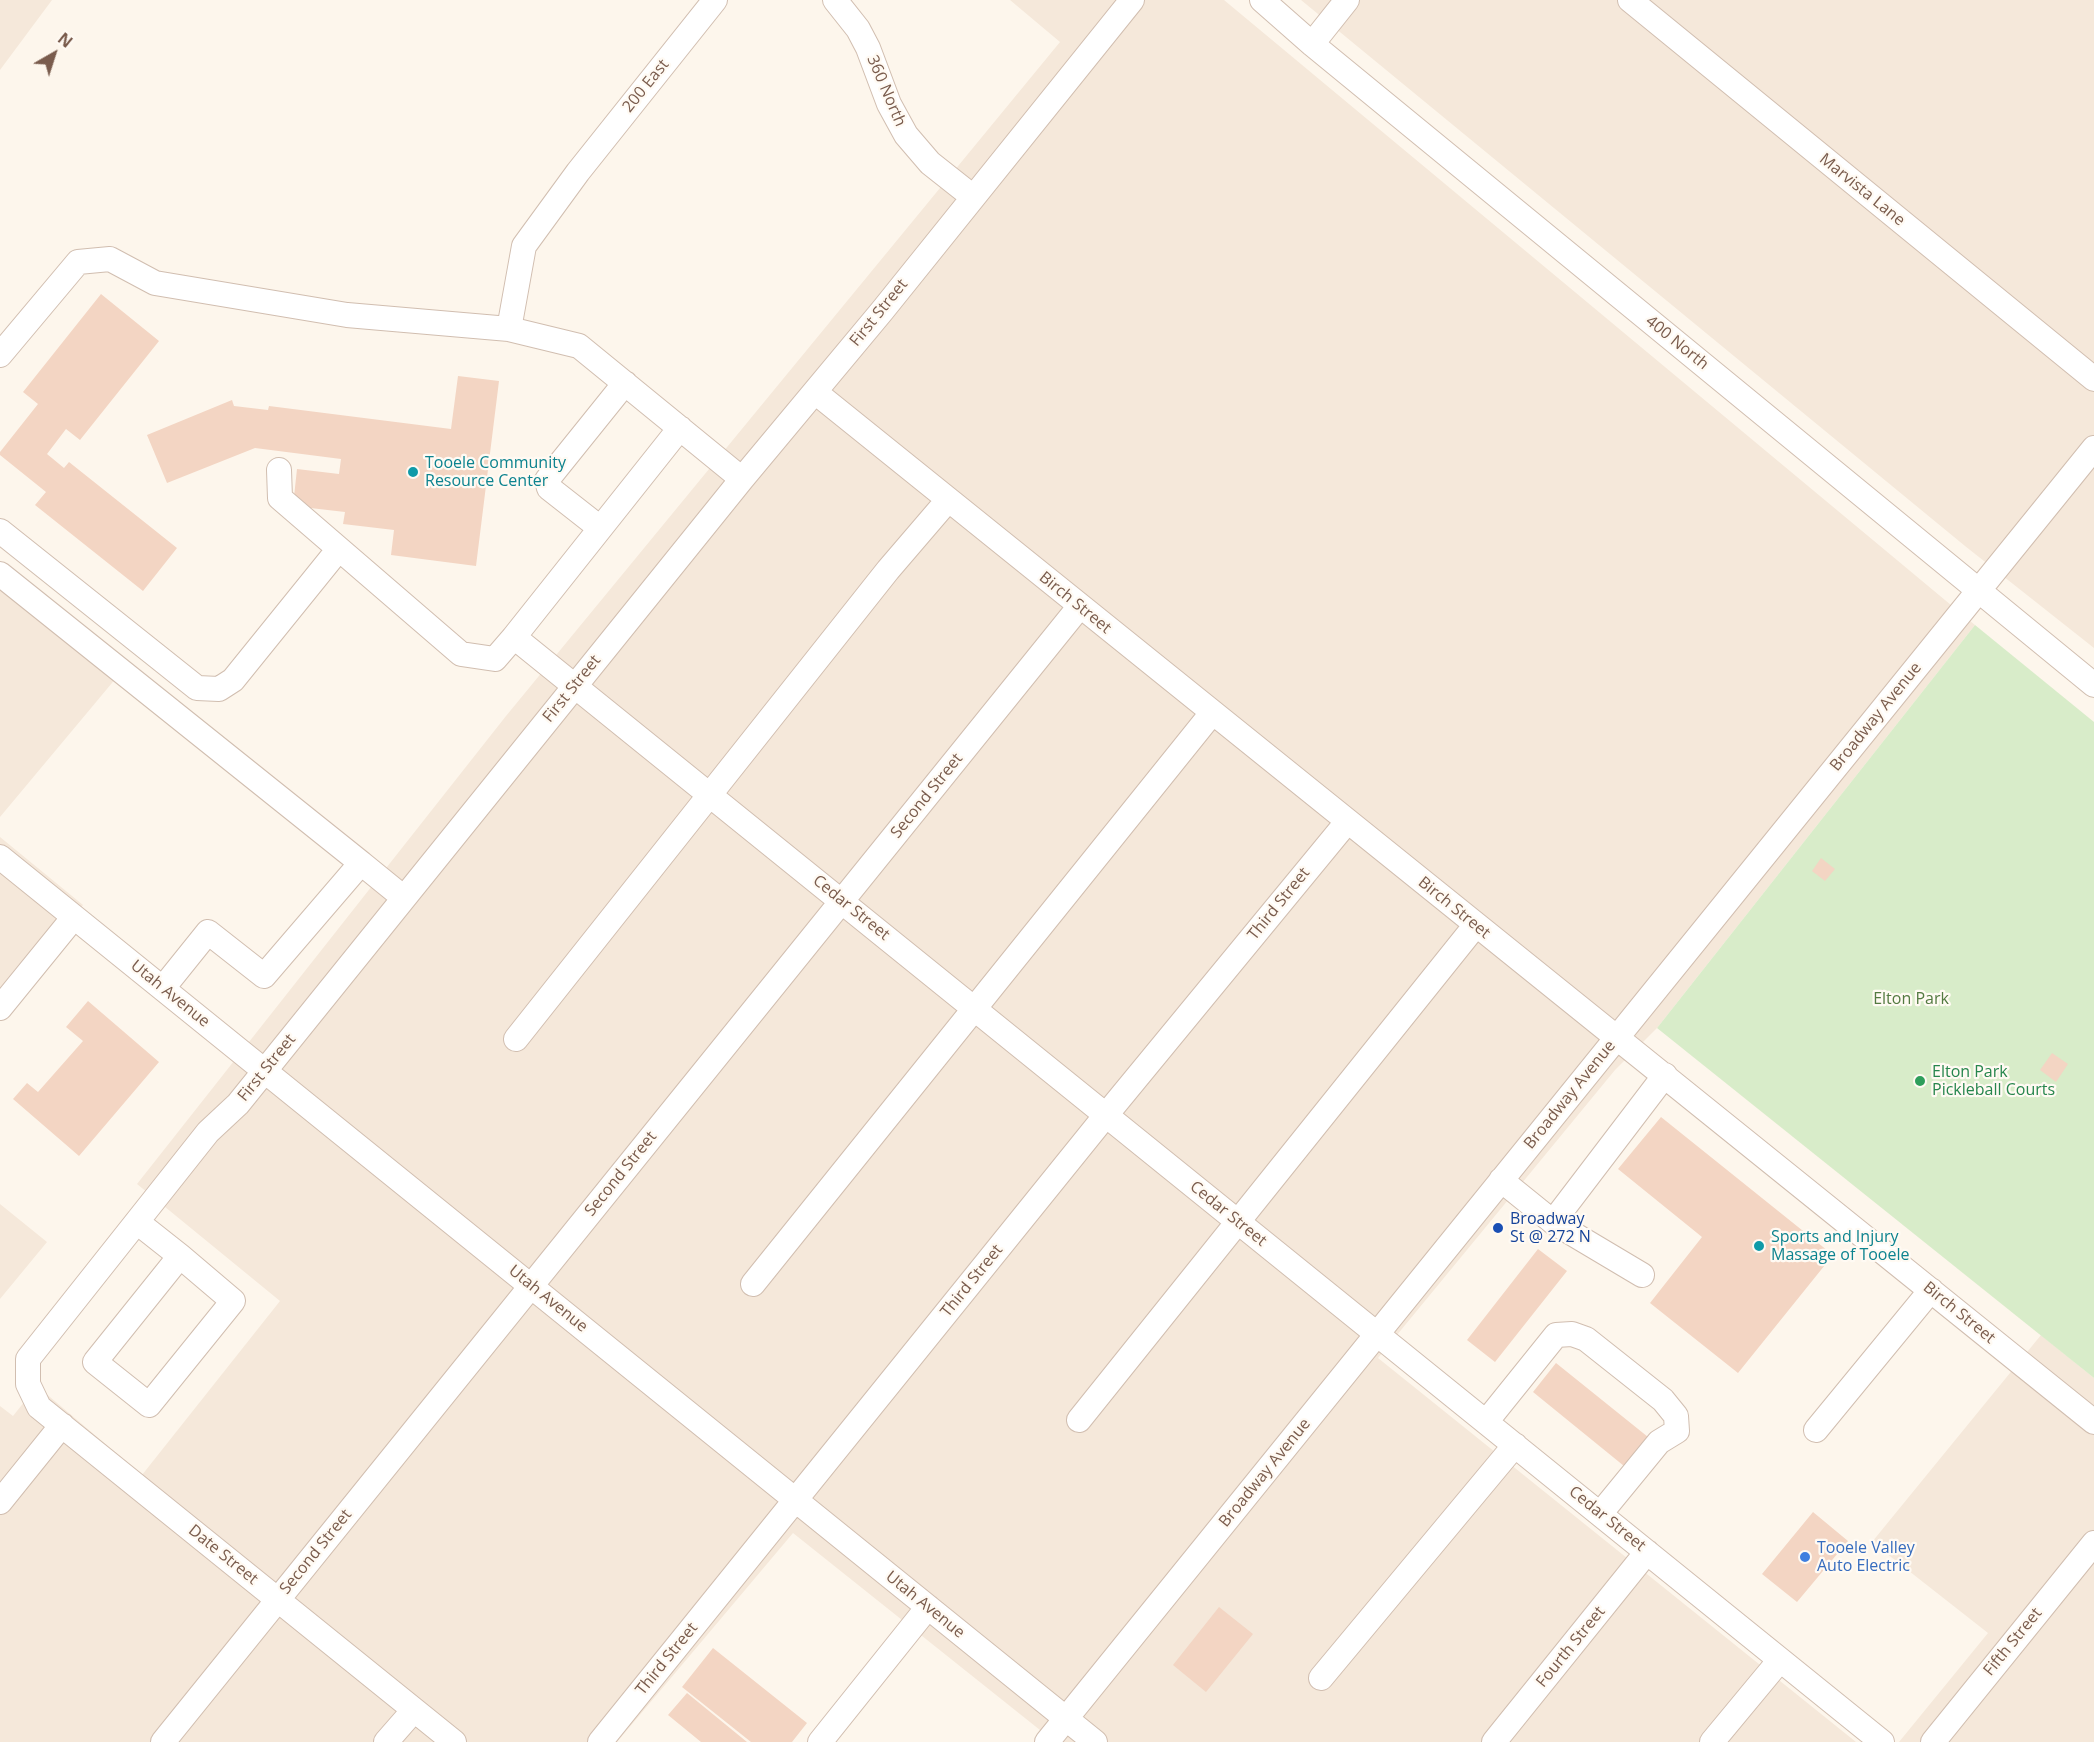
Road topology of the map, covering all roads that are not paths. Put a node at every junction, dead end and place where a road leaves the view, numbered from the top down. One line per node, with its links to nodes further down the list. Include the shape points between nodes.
1 (715, 0): 9 (street, 200 East, via 524,246)
2 (835, 0): 8 (street, 360 North, via 868,48 889,104 906,135 930,163)
3 (1132, 0): 8 (street, First Street)
4 (1262, 0): 7 (street, 400 North)
5 (1347, 0): 7 (street)
6 (1630, 0): 11 (street, Marvista Lane)
7 (1312, 44): 23 (street, 400 North)
8 (973, 197): 13 (street, First Street)
9 (509, 329): 10 (street, via 347,315 155,283 110,260 78,262); 12 (street, via 579,346)
10 (0, 355)
11 (2094, 380)
12 (625, 383): 14 (street); 19 (street, via 548,480 549,488)
13 (815, 392): 17 (street, First Street); 18 (street, Birch Street)
14 (680, 428): 17 (street); 19 (street)
15 (2094, 448): 23 (street, Broadway Avenue)
16 (279, 470): 21 (street, via 280,498)
17 (742, 479): 27 (street, First Street)
18 (948, 500): 24 (street, Birch Street); 29 (street)
19 (600, 528): 25 (street)
20 (0, 531): 21 (street, via 197,688 219,689 233,680)
21 (338, 550): 25 (street, via 461,654 495,659)
22 (0, 574): 32 (street)
23 (1978, 590): 26 (street, 400 North); 40 (street, Broadway Avenue)
24 (1080, 606): 28 (street, Birch Street); 34 (street, Second Street)
25 (514, 637): 27 (street, Cedar Street)
26 (2094, 684)
27 (575, 686): 29 (street, Cedar Street); 33 (street, First Street)
28 (1212, 713): 30 (street, Birch Street); 39 (street)
29 (710, 794): 34 (street, Cedar Street); 41 (street)
30 (1347, 822): 36 (street, Birch Street); 44 (street, Third Street)
31 (0, 857): 35 (street, Utah Avenue)
32 (361, 863): 33 (street); 37 (street, via 264,976 208,932)
33 (404, 898): 42 (street, First Street)
34 (842, 901): 39 (street, Cedar Street); 52 (street, Second Street)
35 (75, 917): 37 (street, Utah Avenue); 38 (street)
36 (1475, 926): 40 (street, Birch Street); 47 (street)
37 (163, 988): 42 (street, Utah Avenue)
38 (0, 1008)
39 (976, 1010): 44 (street, Cedar Street); 51 (street)
40 (1616, 1039): 43 (street, Birch Street); 45 (street, Broadway Avenue)
41 (516, 1040)
42 (265, 1071): 46 (street, First Street, via 208,1132); 52 (street, Utah Avenue)
43 (1665, 1075): 48 (street); 53 (street, Birch Street)
44 (1106, 1115): 47 (street, Cedar Street); 62 (street, Third Street)
45 (1501, 1180): 48 (street); 54 (street, Broadway Avenue)
46 (137, 1222): 49 (street); 55 (street, First Street, via 27,1359)
47 (1238, 1222): 54 (street, Cedar Street); 56 (street)
48 (1553, 1222): 50 (street)
49 (180, 1256): 49 (street, via 233,1300 148,1405 95,1362)
50 (1642, 1275)
51 (753, 1284)
52 (531, 1286): 62 (street, Utah Avenue); 67 (street, Second Street)
53 (1931, 1290): 58 (street, Birch Street); 60 (street)
54 (1377, 1334): 57 (street, Cedar Street); 72 (street, Broadway Avenue)
55 (28, 1384): 59 (street, Date Street, via 39,1407)
56 (1079, 1420)
57 (1486, 1422): 61 (street, Cedar Street); 64 (street, via 1556,1335 1572,1334 1586,1339 1663,1400 1676,1416 1677,1431 1659,1442)
58 (2094, 1422)
59 (62, 1425): 63 (street); 67 (street, Date Street)
60 (1816, 1430)
61 (1515, 1445): 64 (street, Cedar Street); 70 (street)
62 (795, 1500): 68 (street, Utah Avenue); 76 (street, Third Street)
63 (0, 1502)
64 (1600, 1514): 66 (street, Cedar Street)
65 (2094, 1543): 83 (street, Fifth Street)
66 (1647, 1552): 69 (street, Cedar Street); 80 (street, Fourth Street)
67 (278, 1600): 71 (street, Date Street); 73 (street, Second Street)
68 (928, 1607): 72 (street, Utah Avenue); 77 (street)
69 (1780, 1660): 81 (street); 82 (street, Cedar Street)
70 (1321, 1678)
71 (414, 1710): 74 (street); 75 (street, Date Street)
72 (1066, 1719): 78 (street, Broadway Avenue); 79 (street, Utah Avenue)
73 (163, 1742)
74 (386, 1742)
75 (454, 1742)
76 (600, 1742)
77 (820, 1742)
78 (1047, 1742)
79 (1095, 1742)
80 (1494, 1742)
81 (1712, 1742)
82 (1882, 1742)
83 (1933, 1742)

